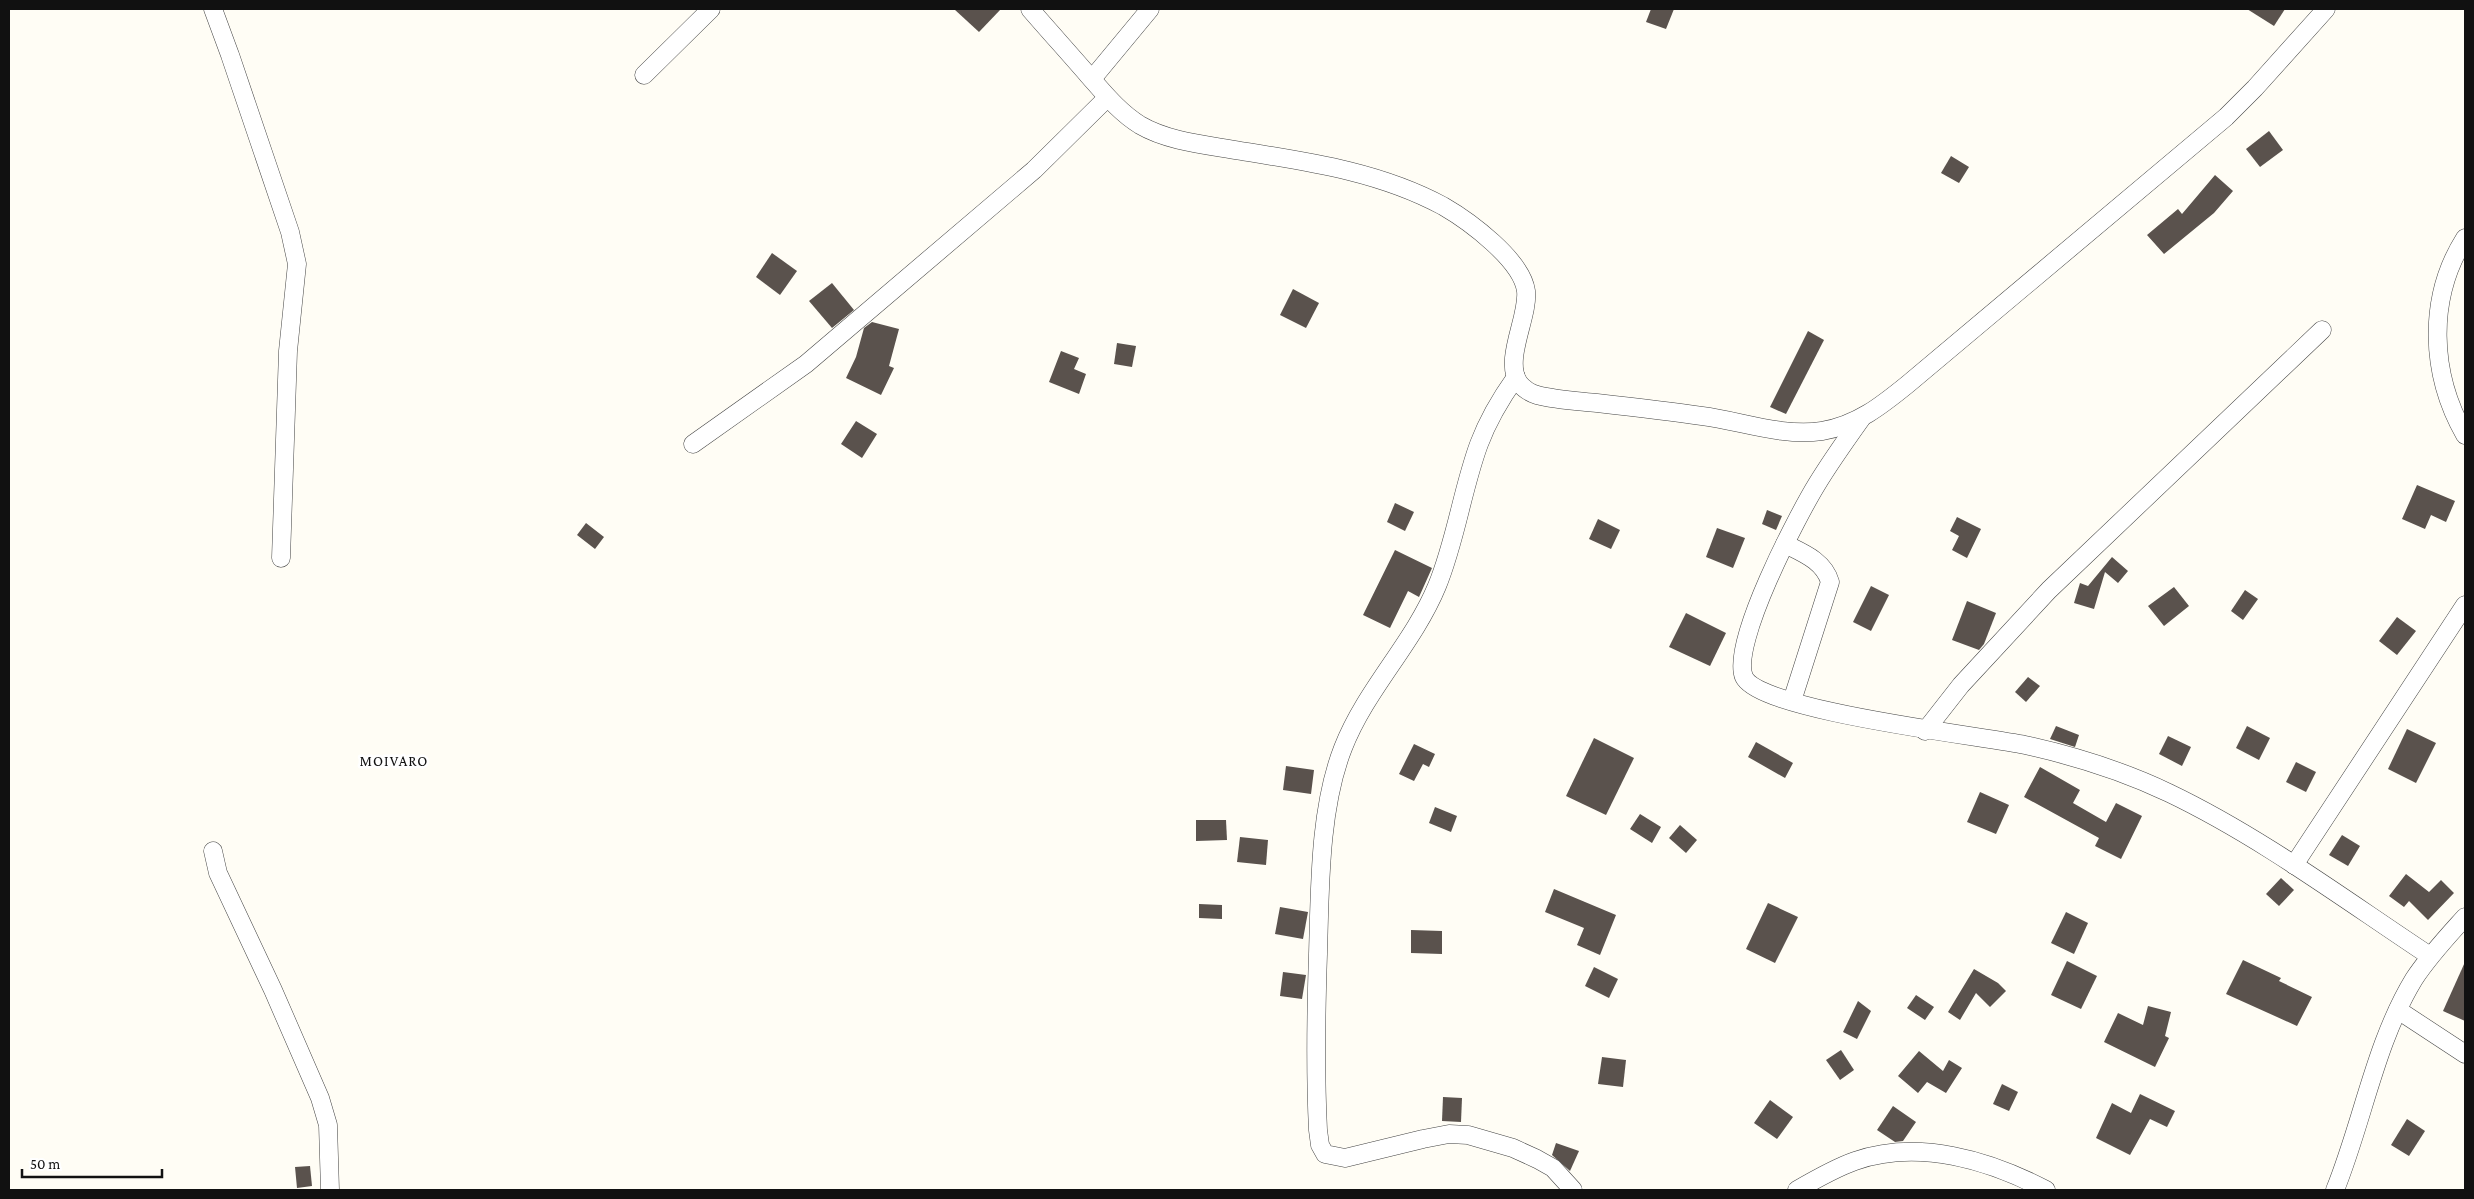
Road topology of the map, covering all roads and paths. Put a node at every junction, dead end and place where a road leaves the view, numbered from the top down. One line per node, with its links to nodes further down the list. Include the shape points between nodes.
1 (213, 9): 16 (street, via 290,232 297,264 288,351)
2 (711, 9): 6 (street)
3 (1030, 9): 7 (street)
4 (1150, 9): 7 (street)
5 (2326, 9): 12 (street, via 2226,117 1908,384)
6 (644, 74)
7 (1092, 79): 8 (street)
8 (1107, 98): 11 (street, via 1128,117 1166,135 1194,143 1336,167 1377,178 1443,206 1470,224 1511,263 1524,283 1526,304 1515,357); 14 (street, via 1034,170 806,364)
9 (2465, 238): 13 (street, via 2452,261 2442,291 2437,331 2445,390)
10 (2322, 330): 19 (street, via 2049,590 1973,670)
11 (1516, 378): 12 (street, via 1521,386 1538,395 1706,416 1776,429 1818,431); 28 (street, via 1500,400 1479,445 1437,587 1410,639 1356,720 1334,778 1319,894 1315,1005 1318,1130 1325,1154 1345,1158 1449,1134 1482,1138 1513,1148 1553,1168)
12 (1861, 419): 15 (street, via 1817,484)
13 (2465, 434)
14 (693, 444)
15 (1785, 544): 18 (street, via 1822,565 1830,582); 18 (street, via 1753,618 1742,668 1744,677 1757,689)
16 (281, 558)
17 (2465, 605): 21 (street)
18 (1792, 700): 19 (street)
19 (1925, 731): 21 (street, via 2022,745 2073,756 2118,771 2169,793)
20 (213, 852): 27 (street, via 218,873 320,1098 328,1125)
21 (2294, 865): 23 (street)
22 (2465, 917): 23 (street)
23 (2430, 956): 24 (street)
24 (2398, 1010): 25 (street); 26 (street)
25 (2465, 1054)
26 (2338, 1189)
27 (330, 1190)
28 (1573, 1190)
29 (1797, 1190): 30 (street, via 1856,1160 1884,1154 1936,1153 1990,1164)
30 (2046, 1190)

